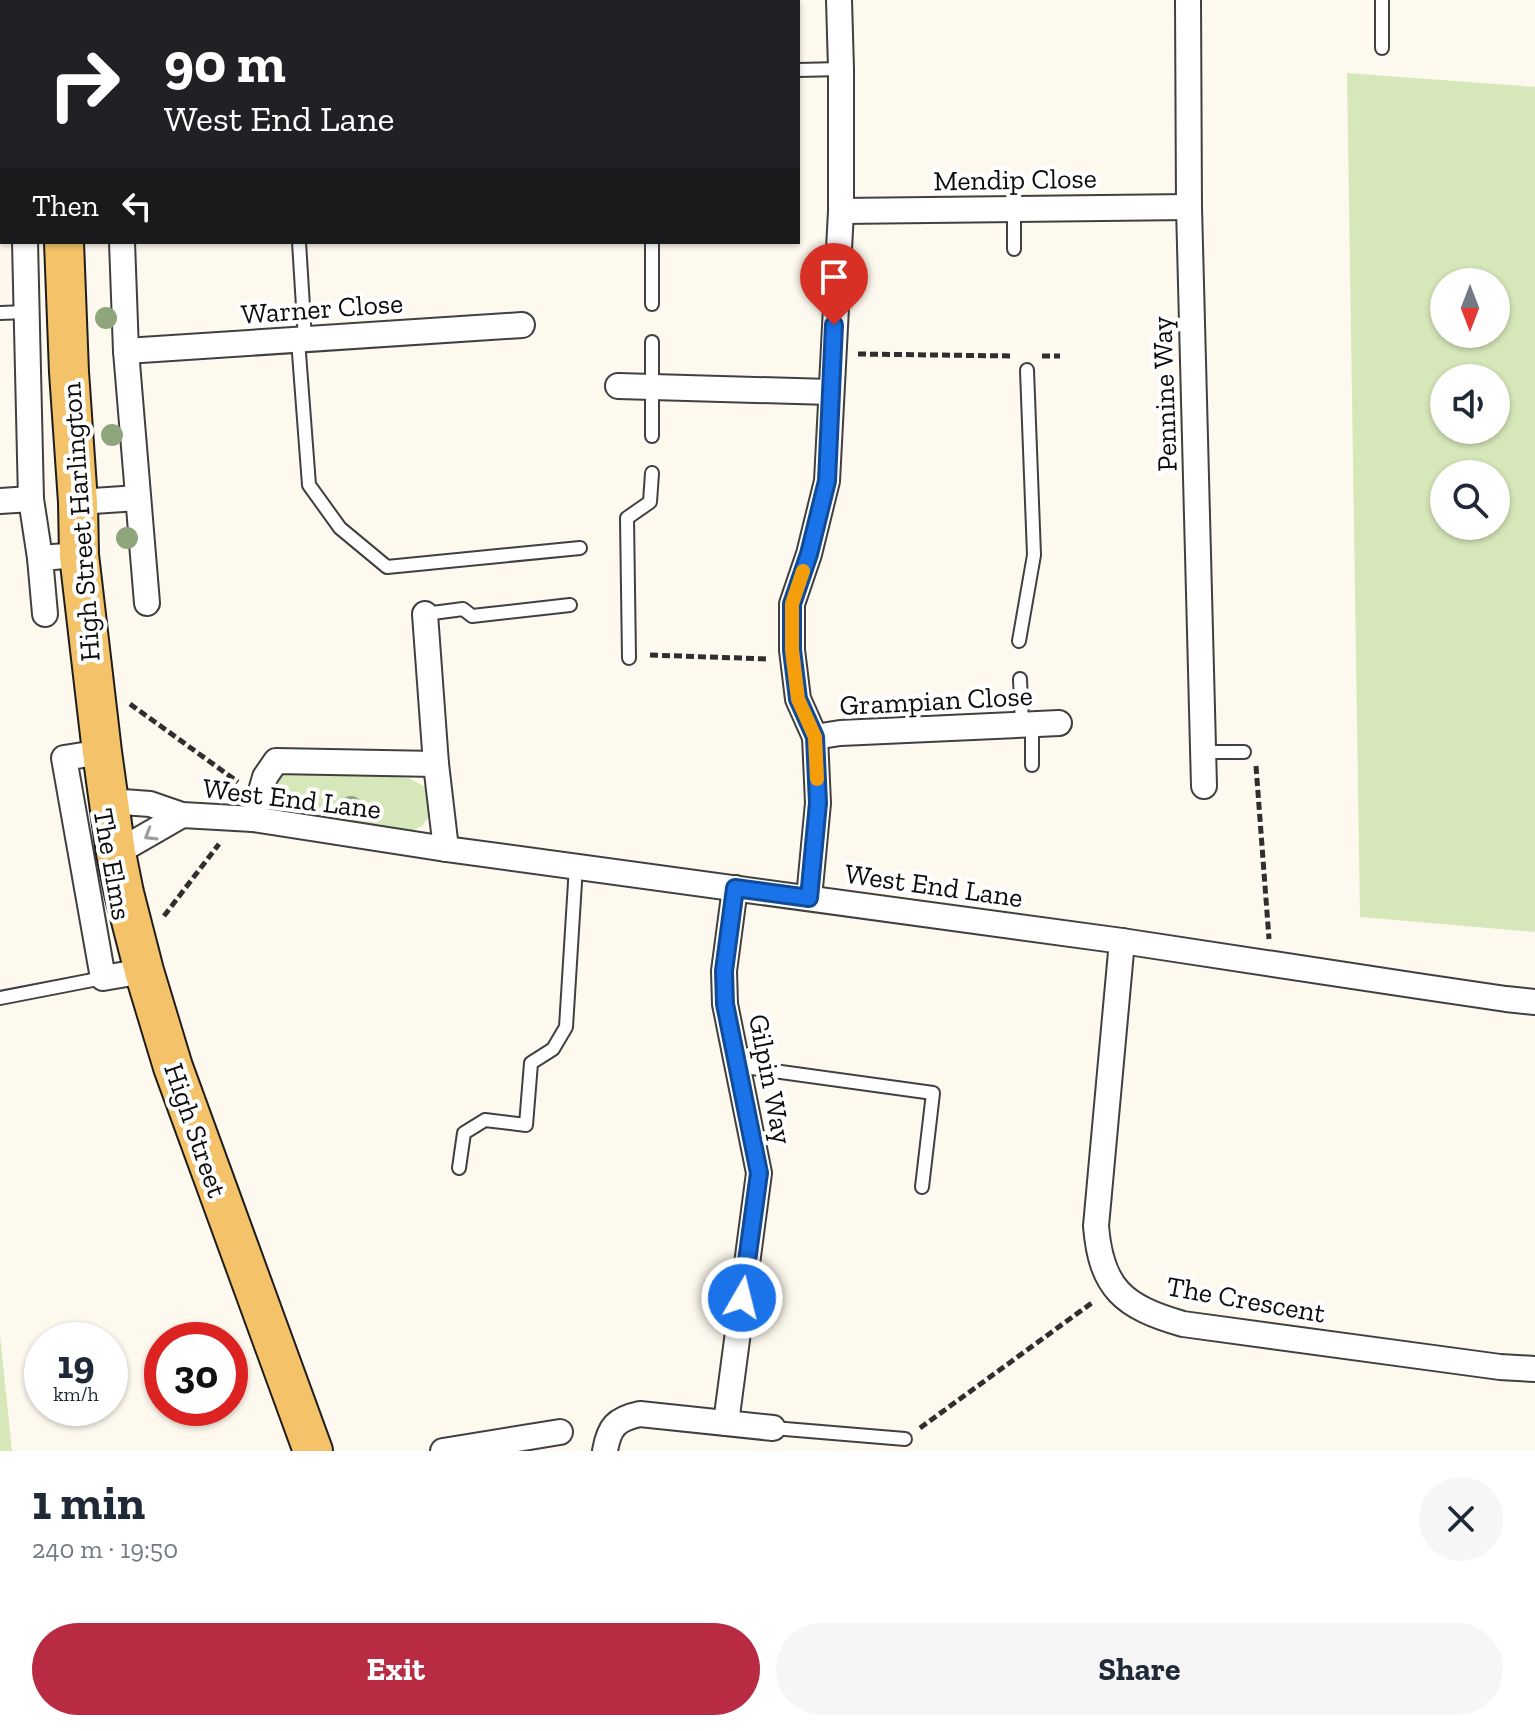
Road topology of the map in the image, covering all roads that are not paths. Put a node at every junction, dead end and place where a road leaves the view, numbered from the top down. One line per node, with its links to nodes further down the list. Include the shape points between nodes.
1 (839, 0): 5 (street)
2 (1188, 0): 7 (street, Pennine Way)
3 (1382, 0): 4 (lane)
4 (1382, 48)
5 (841, 69): 6 (lane); 9 (street)
6 (800, 70)
7 (1189, 207): 8 (street, Mendip Close); 47 (street, Pennine Way)
8 (1014, 209): 9 (street, Mendip Close); 15 (lane)
9 (841, 211): 26 (street)
10 (25, 244): 17 (street)
11 (64, 244): 32 (main road, High Street Harlington)
12 (122, 244): 22 (street)
13 (299, 244): 20 (lane)
14 (652, 244): 16 (lane)
15 (1014, 249)
16 (652, 304)
17 (27, 312): 18 (lane); 30 (street)
18 (0, 313)
19 (522, 325): 20 (street, Warner Close)
20 (302, 340): 22 (street, Warner Close); 33 (lane, via 309,485 340,528 387,567)
21 (652, 342): 25 (lane)
22 (126, 351): 29 (street)
23 (1027, 370): 40 (lane, via 1034,555)
24 (618, 386): 25 (street)
25 (652, 387): 26 (street); 27 (lane)
26 (830, 392): 45 (street, via 827,481 792,604 798,699)
27 (652, 436)
28 (652, 473): 41 (lane, via 650,502 627,518)
29 (138, 498): 32 (street); 36 (street)
30 (31, 499): 31 (street); 35 (street)
31 (0, 501)
32 (78, 502): 34 (main road, High Street Harlington)
33 (580, 548)
34 (79, 555): 35 (street); 46 (main road, High Street Harlington)
35 (40, 558): 38 (street)
36 (147, 603)
37 (570, 605): 39 (lane, via 472,616 463,609)
38 (45, 614)
39 (425, 614): 49 (street)
40 (1019, 641)
41 (629, 653)
42 (1020, 679): 44 (lane)
43 (1059, 723): 44 (street, Grampian Close)
44 (1027, 725): 45 (street, Grampian Close); 50 (lane)
45 (815, 737): 59 (street, via 818,803)
46 (102, 752): 52 (main road, High Street Harlington); 62 (street, The Elms, via 64,758)
47 (1204, 752): 48 (lane); 51 (street, Pennine Way)
48 (1250, 752)
49 (436, 764): 54 (street, via 276,761 265,777); 55 (street)
50 (1032, 765)
51 (1204, 786)
52 (109, 801): 53 (street, West End Lane, via 150,804); 56 (main road, High Street)
53 (182, 815): 54 (street, West End Lane); 56 (street, West End Lane, one-way to 56)
54 (253, 819): 55 (street, West End Lane)
55 (446, 849): 57 (street, West End Lane)
56 (116, 853): 61 (main road, High Street)
57 (576, 866): 58 (street, West End Lane); 66 (lane, via 566,1027 553,1049 531,1063 526,1125 485,1120 474,1126 464,1133)
58 (735, 888): 59 (street, West End Lane); 65 (street, Gilpin Way, via 724,971)
59 (809, 898): 60 (street, West End Lane)
60 (1122, 941): 64 (street, West End Lane); 68 (street, The Crescent, via 1096,1226 1104,1270 1114,1287 1155,1316 1183,1324)
61 (140, 954): 62 (street); 73 (main road, High Street, via 173,1067)
62 (103, 978): 63 (lane)
63 (0, 998)
64 (1535, 1002)
65 (738, 1066): 67 (lane, via 933,1093); 69 (street, Gilpin Way, via 759,1173)
66 (459, 1168)
67 (922, 1187)
68 (1535, 1369)
69 (726, 1423): 70 (street); 75 (street, via 624,1417 607,1438)
70 (773, 1428): 72 (lane)
71 (560, 1432): 74 (street)
72 (905, 1439)
73 (313, 1451)
74 (443, 1451)
75 (605, 1451)

